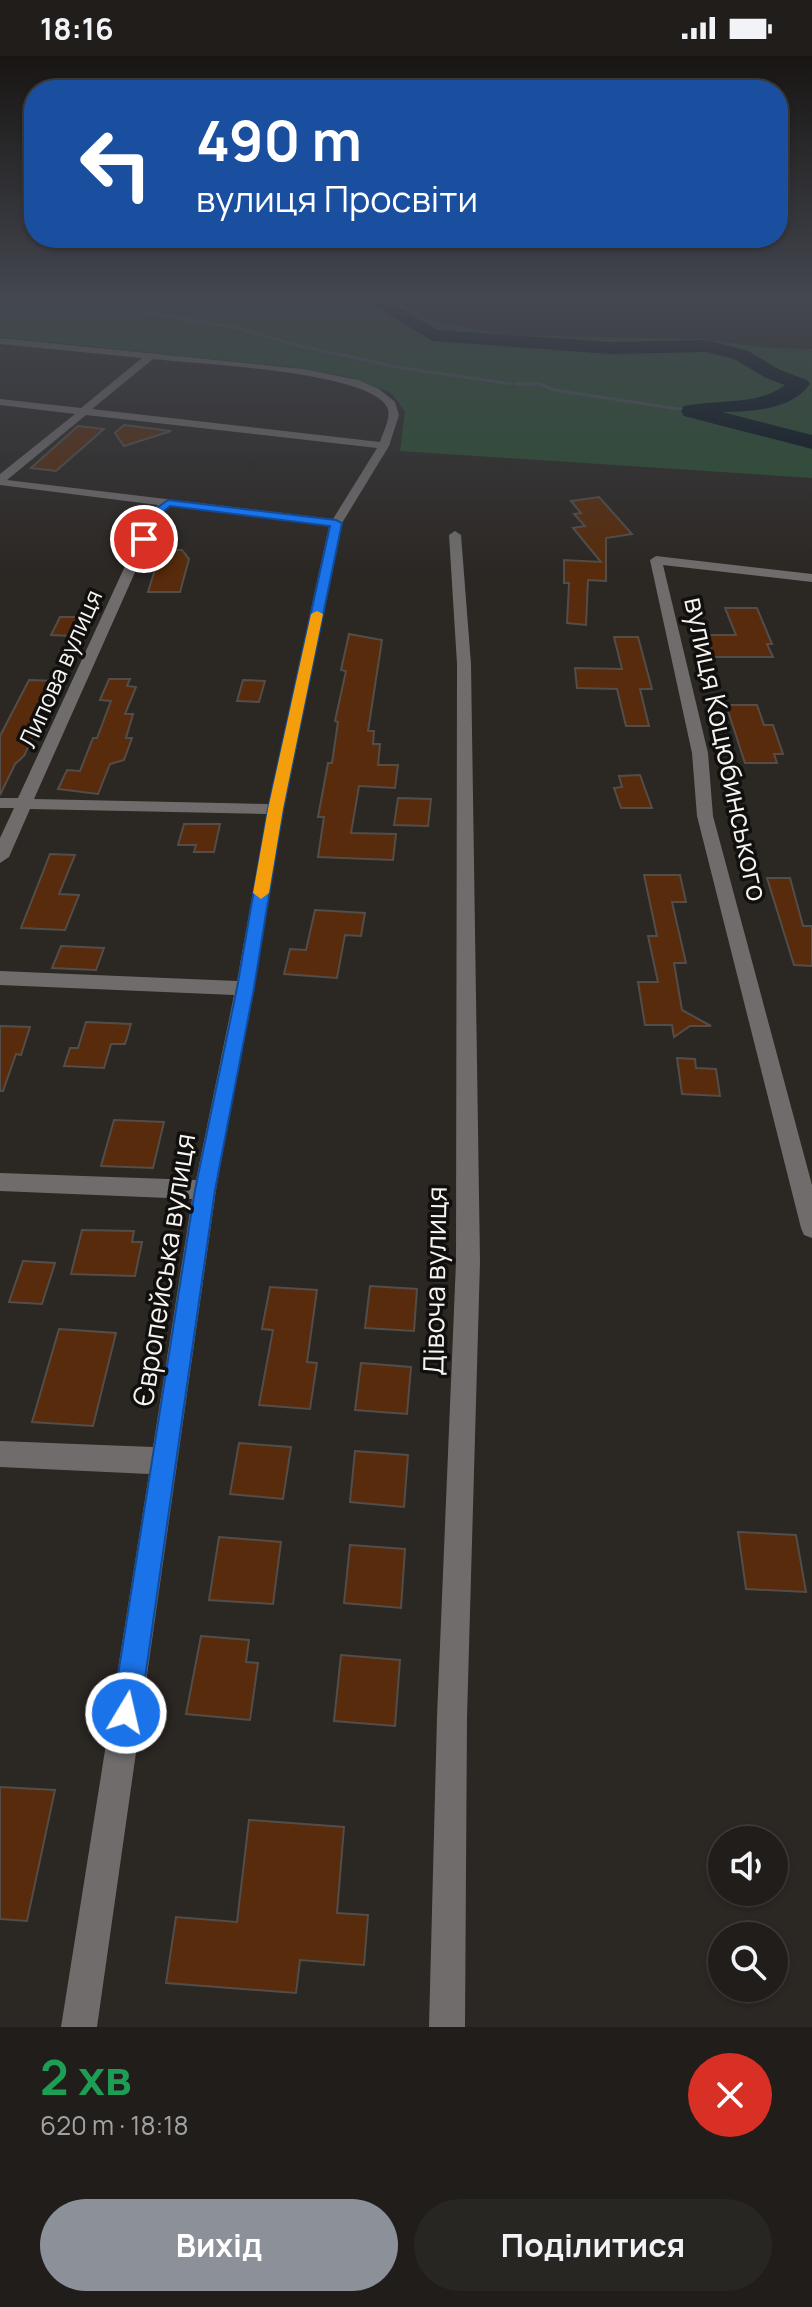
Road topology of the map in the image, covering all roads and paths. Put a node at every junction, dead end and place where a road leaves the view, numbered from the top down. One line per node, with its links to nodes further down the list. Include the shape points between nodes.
1 (112, 388): 4 (street)
2 (369, 388): 5 (street, via 391,404 394,415)
3 (0, 402): 4 (street)
4 (82, 413): 5 (street); 6 (street)
5 (384, 446): 8 (street, Європейська вулиця)
6 (0, 481): 7 (street)
7 (168, 503): 8 (street); 12 (street, Липова вулиця, via 156,512)
8 (336, 523): 13 (street, Європейська вулиця)
9 (455, 535): 23 (street, Дівоча вулиця, via 464,664 468,1262)
10 (812, 578): 19 (street, вулиця Коцюбинського, via 656,560 700,753 705,816)
11 (0, 803): 12 (street)
12 (25, 804): 13 (street); 14 (street, Липова вулиця)
13 (276, 809): 16 (street, Європейська вулиця)
14 (0, 857)
15 (0, 978): 16 (street)
16 (245, 988): 18 (street, Європейська вулиця)
17 (0, 1182): 18 (street)
18 (205, 1190): 21 (street, Європейська вулиця)
19 (812, 1228)
20 (0, 1454): 21 (street)
21 (163, 1461): 22 (street, Європейська вулиця)
22 (79, 2027)
23 (447, 2027)

